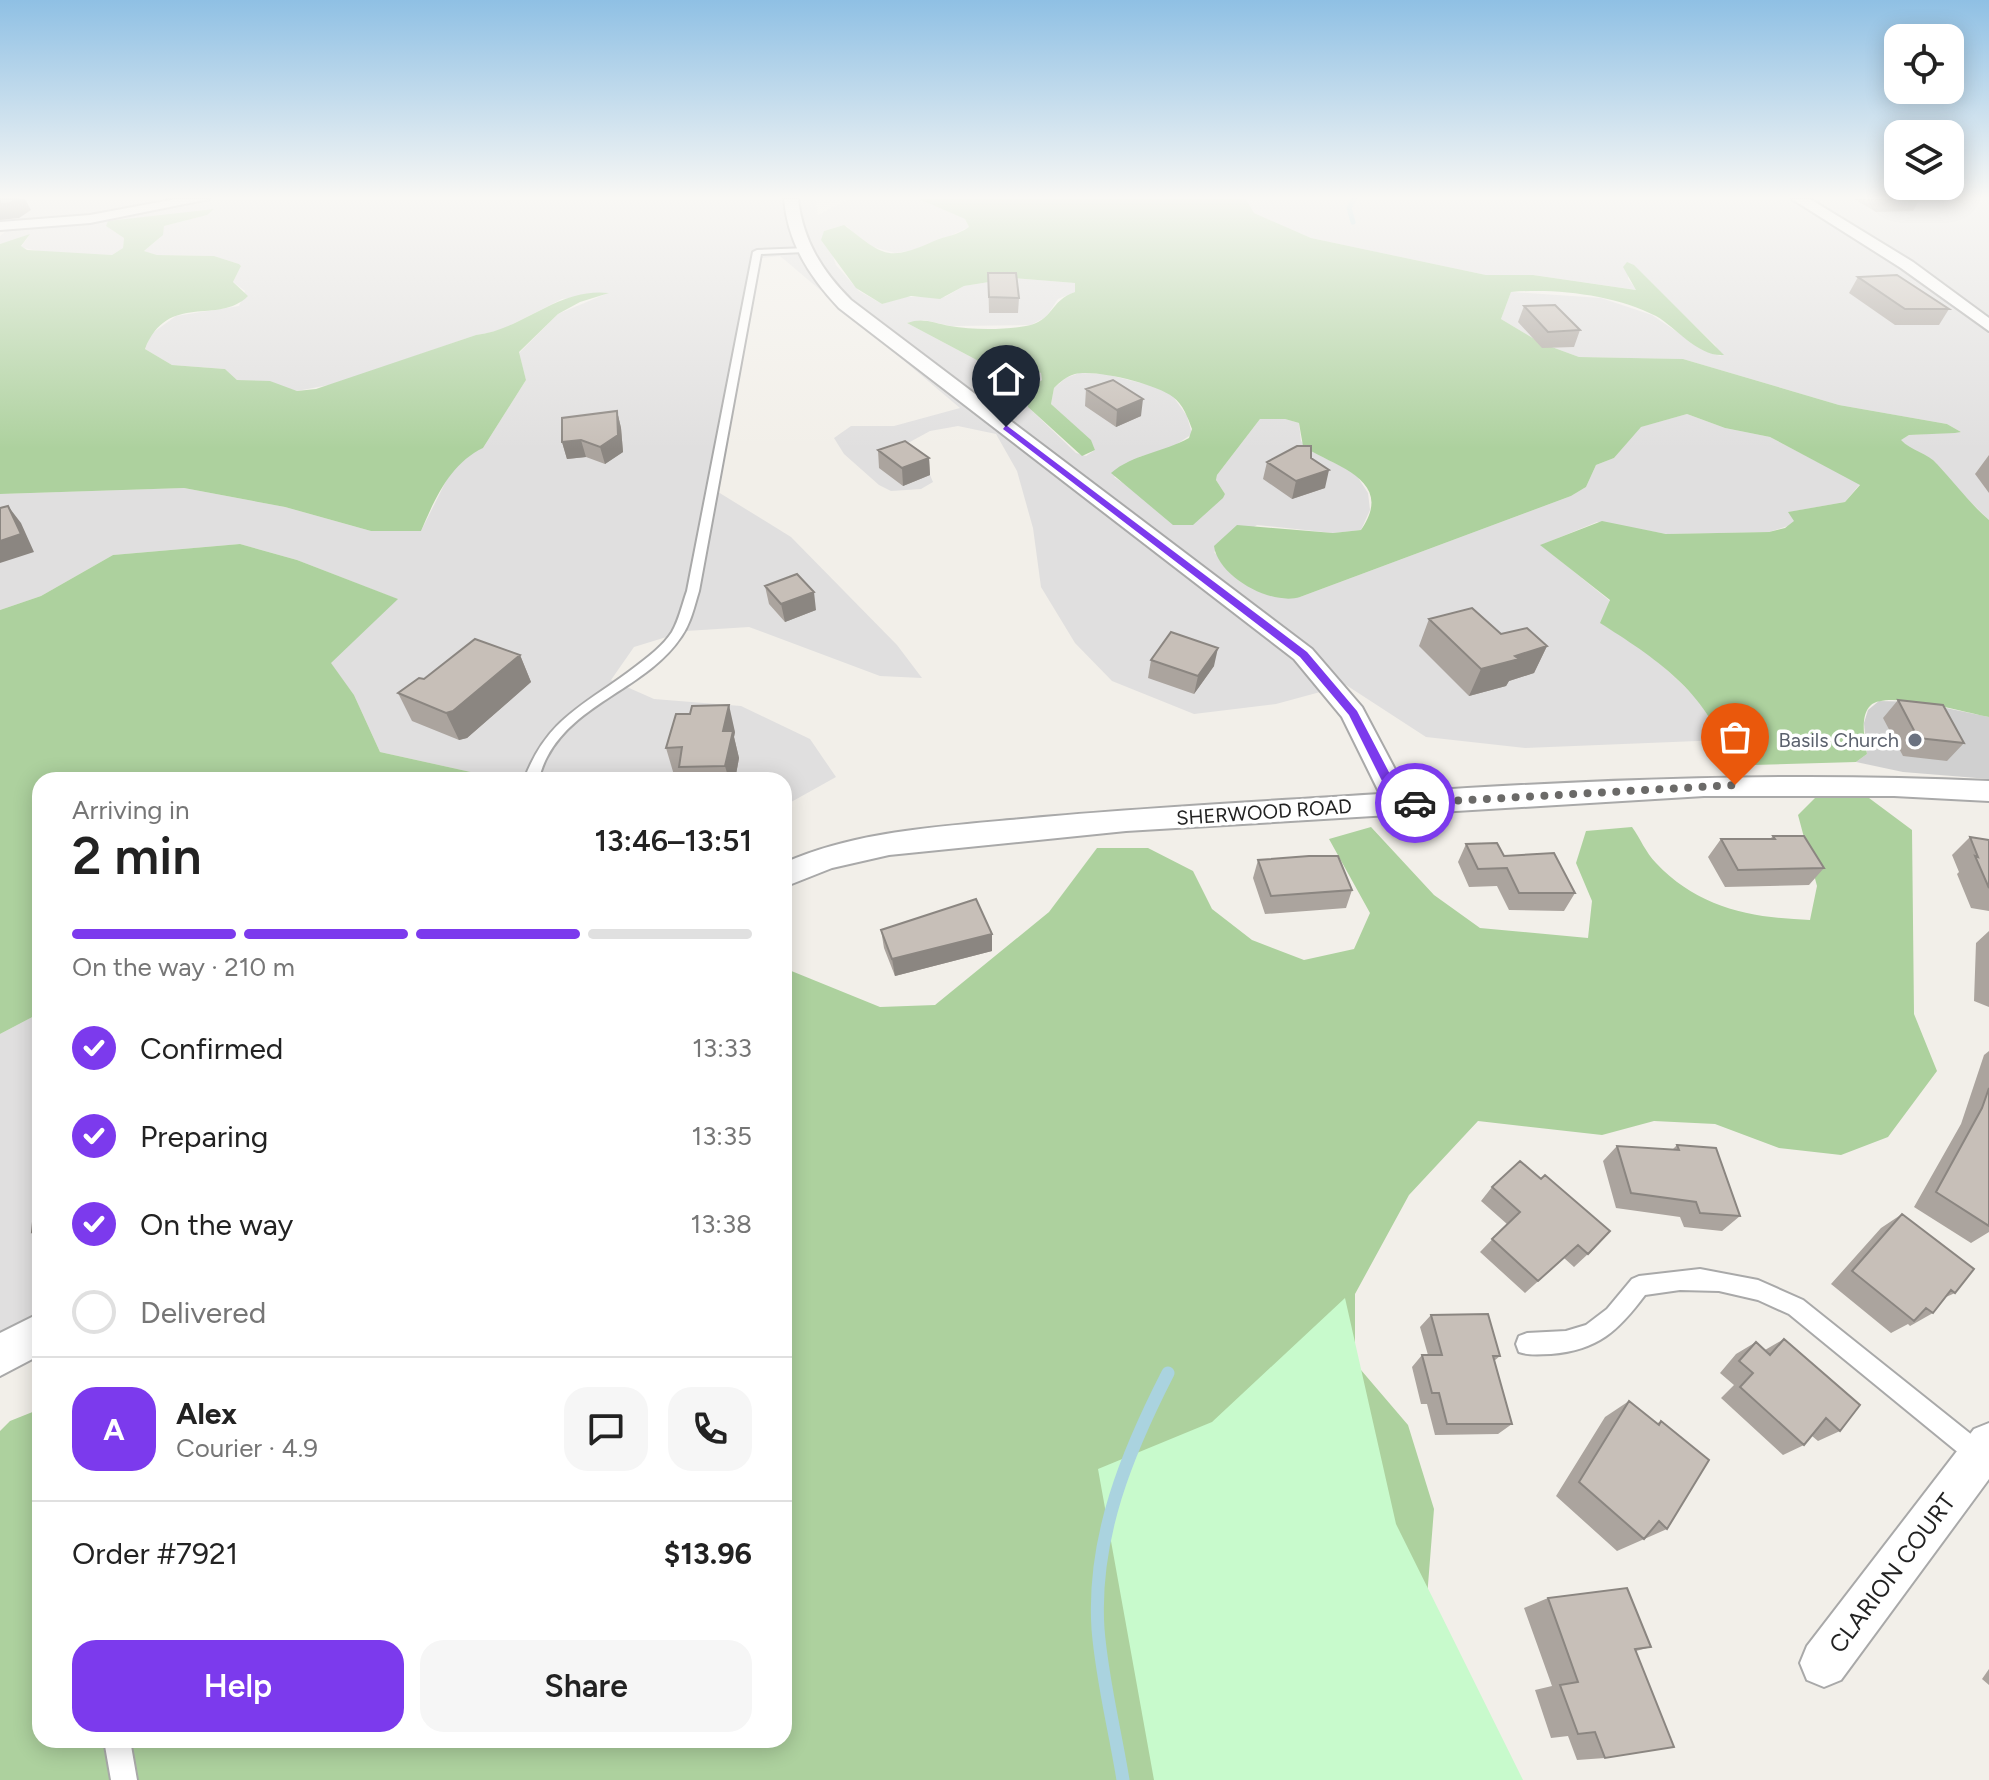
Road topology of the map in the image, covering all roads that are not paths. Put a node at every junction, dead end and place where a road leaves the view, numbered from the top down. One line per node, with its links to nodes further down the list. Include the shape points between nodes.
1 (751, 282): 5 (lane, via 693,591 679,631 660,654 562,728)
2 (826, 282): 7 (street, via 876,331 1303,654 1353,713)
3 (1931, 282): 4 (street)
4 (1989, 326)
5 (535, 772)
6 (1989, 791): 7 (street, SHERWOOD ROAD, via 1782,784)
7 (1399, 804): 8 (street, SHERWOOD ROAD, via 986,832 847,853)
8 (792, 873)
9 (32, 1338): 11 (street)
10 (1527, 1344): 12 (lane, via 1576,1342 1610,1324 1639,1286 1673,1278 1763,1289 1796,1307)
11 (0, 1356)
12 (1984, 1450): 13 (street, CLARION COURT)
13 (1824, 1663)
14 (118, 1748): 15 (lane)
15 (124, 1780)

